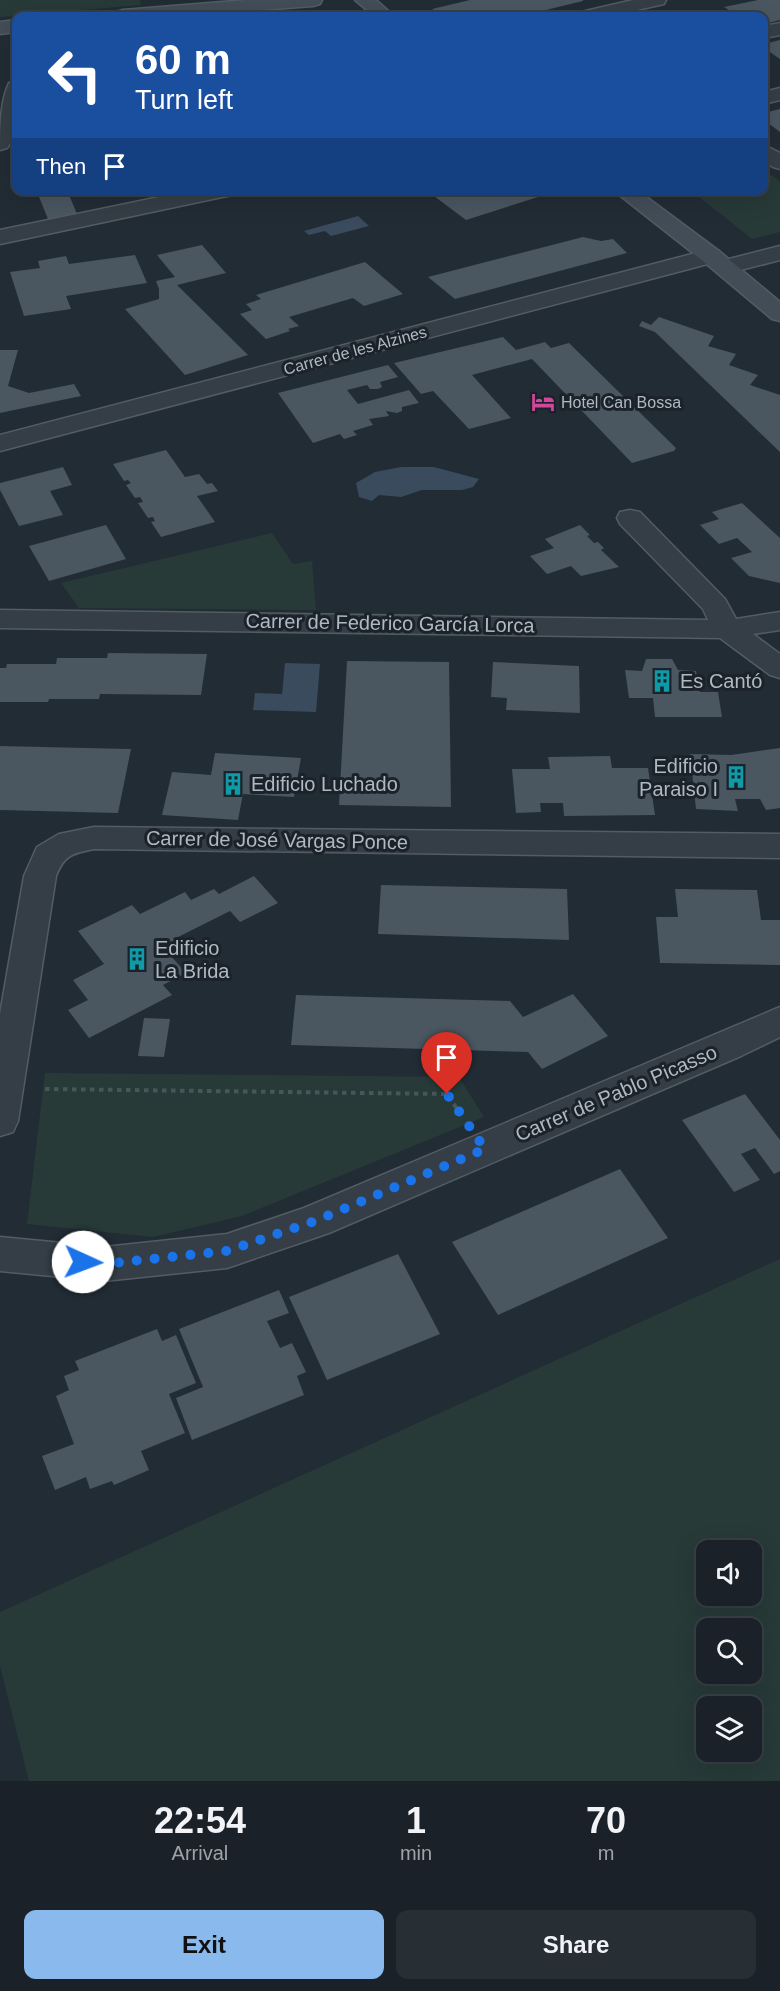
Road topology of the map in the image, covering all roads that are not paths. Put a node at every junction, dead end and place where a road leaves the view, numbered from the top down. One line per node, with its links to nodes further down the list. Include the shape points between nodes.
1 (313, 0): 4 (street)
2 (364, 0): 5 (street)
3 (657, 0): 6 (street)
4 (170, 12)
5 (380, 12)
6 (605, 12)
7 (12, 106): 8 (street)
8 (5, 138)
9 (202, 195): 11 (street)
10 (630, 195): 13 (street)
11 (0, 237)
12 (780, 253): 13 (street, Carrer de les Alzines)
13 (718, 261): 14 (street); 15 (street, Carrer de les Alzines)
14 (780, 314)
15 (0, 443)
16 (630, 518): 19 (street, via 715,605)
17 (0, 619): 19 (street, Carrer de Federico García Lorca)
18 (780, 621): 19 (street, Carrer de Federico García Lorca)
19 (727, 629): 20 (street)
20 (780, 668)
21 (780, 846): 23 (street, Carrer de José Vargas Ponce, via 94,838 70,842 48,855 40,876)
22 (780, 1021): 24 (street, Carrer de Pablo Picasso, via 315,1221 227,1251 104,1264)
23 (0, 1121)
24 (0, 1254)

